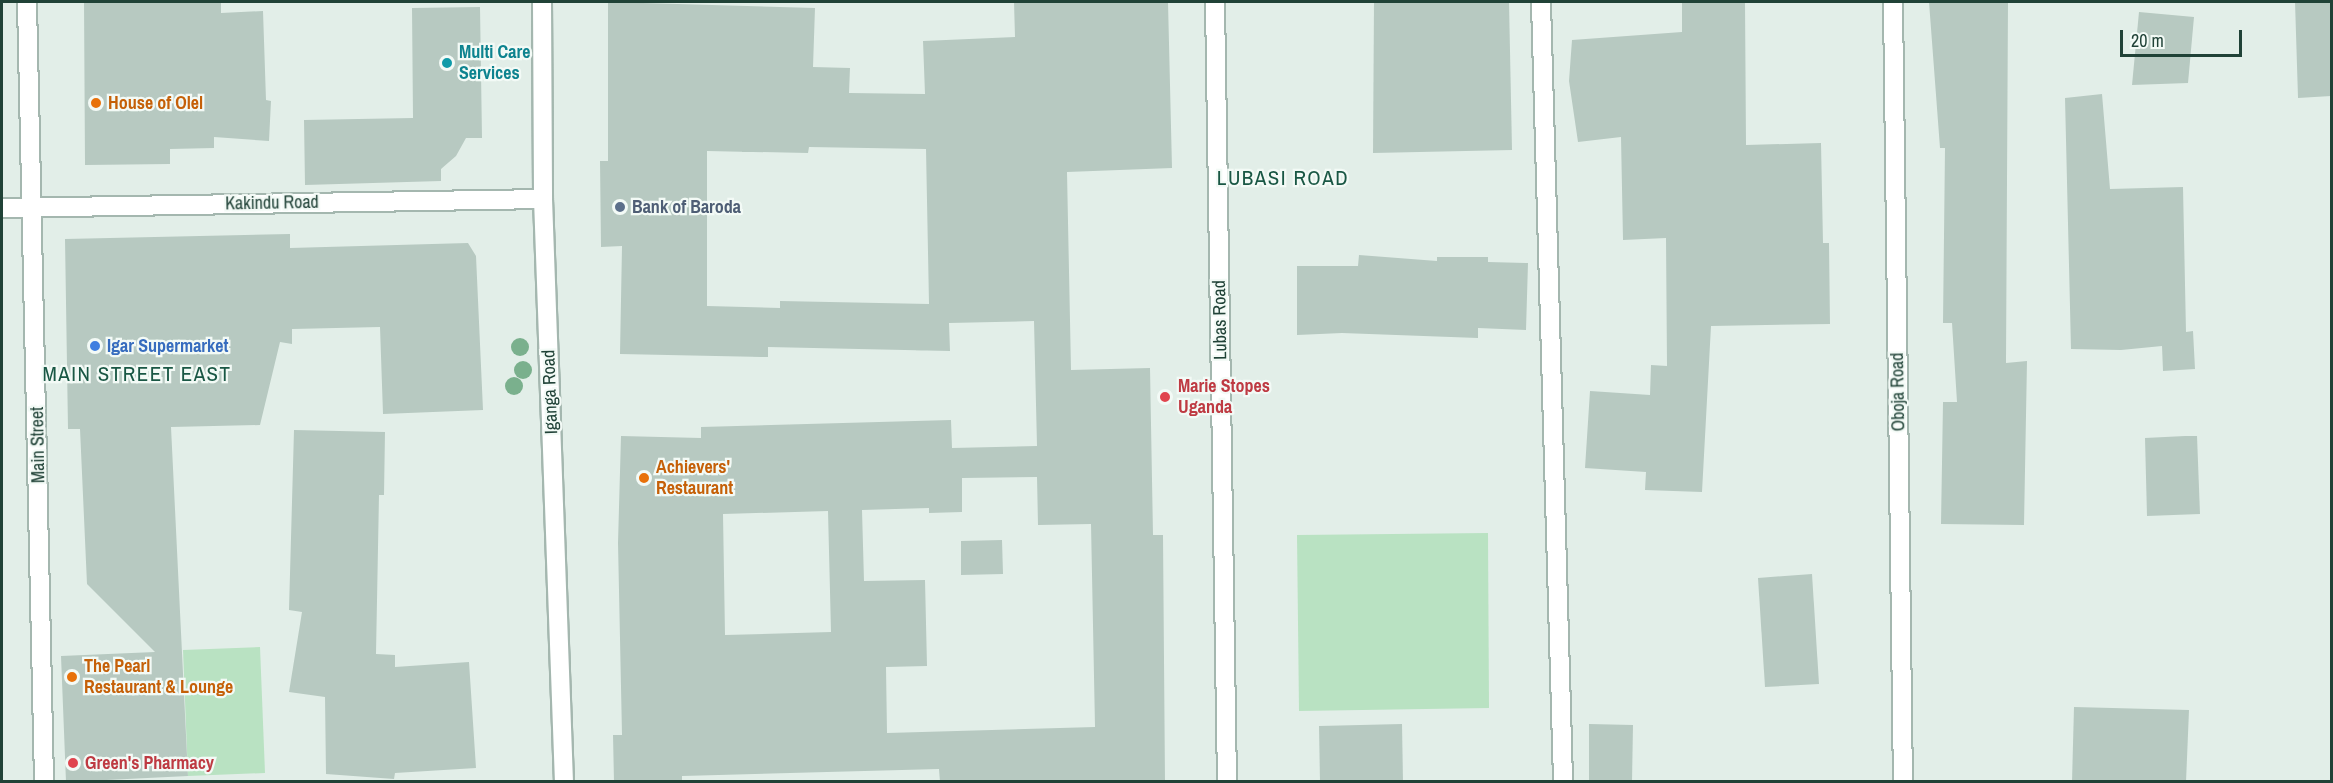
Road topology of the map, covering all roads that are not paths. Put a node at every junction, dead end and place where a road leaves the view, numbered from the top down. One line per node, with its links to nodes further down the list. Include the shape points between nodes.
1 (27, 2): 7 (street, Main Street)
2 (542, 2): 6 (street, Iganga Road)
3 (1215, 2): 11 (street, Lubas Road)
4 (1541, 2): 12 (street)
5 (1893, 2): 13 (street, Oboja Road)
6 (543, 198): 7 (street, Kakindu Road); 10 (street, Iganga Road)
7 (33, 207): 8 (street, Kakindu Road); 9 (street, Main Street)
8 (2, 208)
9 (44, 782)
10 (564, 782)
11 (1227, 782)
12 (1563, 782)
13 (1903, 782)

